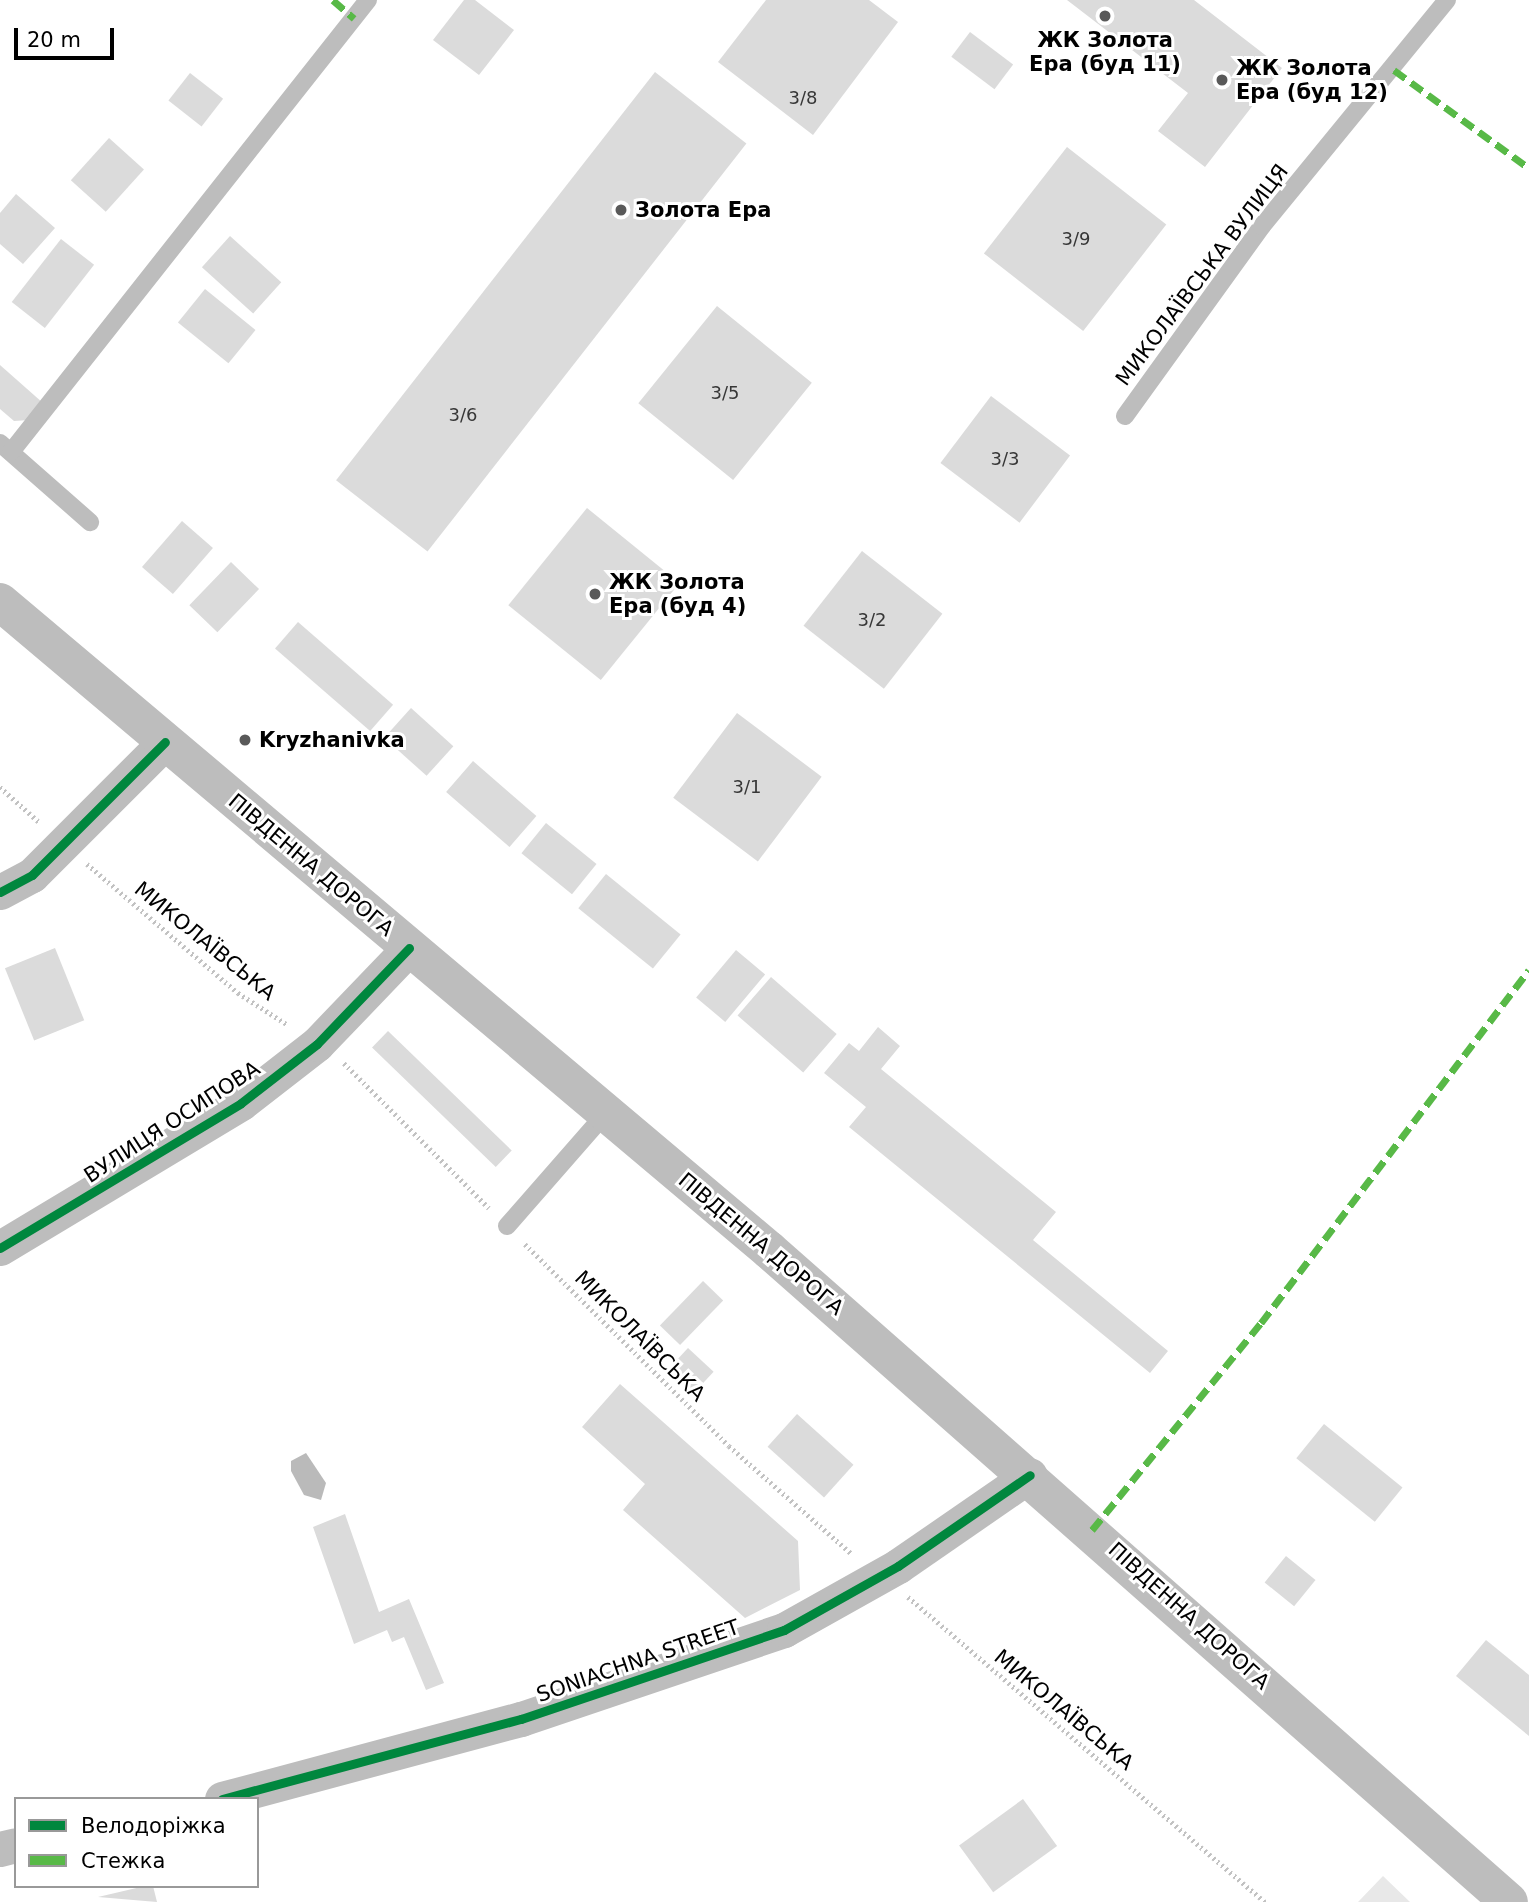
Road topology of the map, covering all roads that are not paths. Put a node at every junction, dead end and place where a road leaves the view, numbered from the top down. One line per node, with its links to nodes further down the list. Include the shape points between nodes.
1 (368, 0): 4 (lane)
2 (1447, 0): 3 (lane, МИКОЛАЇВСЬКА ВУЛИЦЯ, via 1262,226)
3 (1125, 416)
4 (5, 448): 5 (lane)
5 (90, 522)
6 (0, 602): 7 (highway, ПІВДЕННА ДОРОГА)
7 (165, 743): 8 (street, via 33,875); 9 (highway, ПІВДЕННА ДОРОГА)
8 (0, 892)
9 (409, 948): 10 (highway, ПІВДЕННА ДОРОГА); 12 (street, ВУЛИЦЯ ОСИПОВА, via 317,1044 139,1169)
10 (604, 1114): 11 (lane); 13 (highway, ПІВДЕННА ДОРОГА)
11 (507, 1226)
12 (0, 1248)
13 (1030, 1475): 14 (street, SONIACHNA STREET, via 881,1575 757,1639 521,1718); 15 (highway, ПІВДЕННА ДОРОГА)
14 (229, 1797)
15 (1509, 1902)

